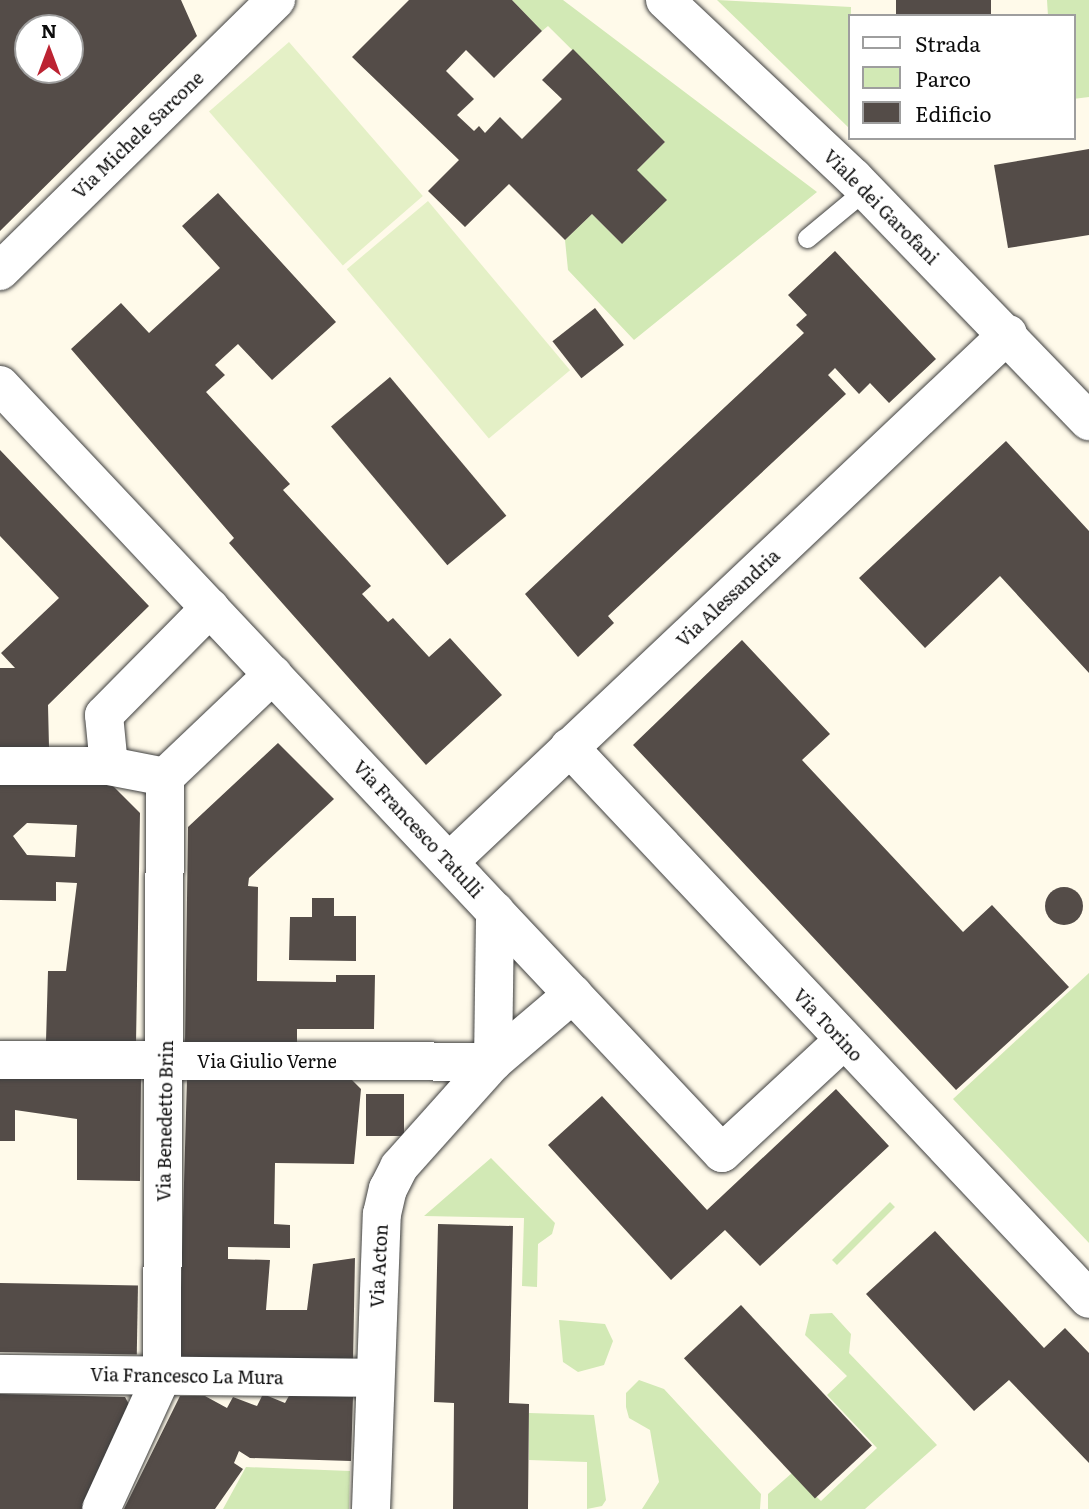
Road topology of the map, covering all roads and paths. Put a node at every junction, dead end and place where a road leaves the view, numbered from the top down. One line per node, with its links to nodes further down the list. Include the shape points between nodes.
1 (276, 0): 5 (street, Via Michele Sarcone)
2 (665, 0): 3 (street, Viale dei Garofani)
3 (865, 190): 4 (lane); 6 (street, Viale dei Garofani)
4 (807, 238)
5 (0, 271)
6 (1008, 334): 8 (street, Viale dei Garofani); 11 (street, Via Alessandria)
7 (0, 385): 9 (street, Via Francesco Tatulli)
8 (1089, 421)
9 (210, 608): 10 (street, Via Francesco Tatulli); 13 (street, via 103,715)
10 (273, 674): 14 (street); 15 (street, Via Francesco Tatulli)
11 (569, 747): 15 (street, Via Alessandria); 18 (street, Via Torino)
12 (0, 766): 13 (street)
13 (109, 766): 14 (street)
14 (165, 777): 20 (street, Via Benedetto Brin)
15 (449, 862): 16 (street, Via Francesco Tatulli)
16 (495, 911): 17 (street, Via Francesco Tatulli); 21 (street)
17 (573, 994): 18 (street, Via Francesco Tatulli, via 722,1153); 21 (street, Via Acton)
18 (843, 1041): 22 (street, Via Torino)
19 (0, 1060): 20 (street, Via Giulio Verne)
20 (166, 1061): 21 (street, Via Giulio Verne); 24 (street, Via Benedetto Brin)
21 (493, 1062): 25 (street, Via Acton, via 399,1167 382,1214)
22 (1089, 1299)
23 (0, 1374): 24 (street, Via Francesco La Mura)
24 (162, 1376): 25 (street, Via Francesco La Mura); 26 (street, Via Benedetto Brin)
25 (374, 1378): 27 (street, Via Acton)
26 (101, 1509)
27 (371, 1509)

